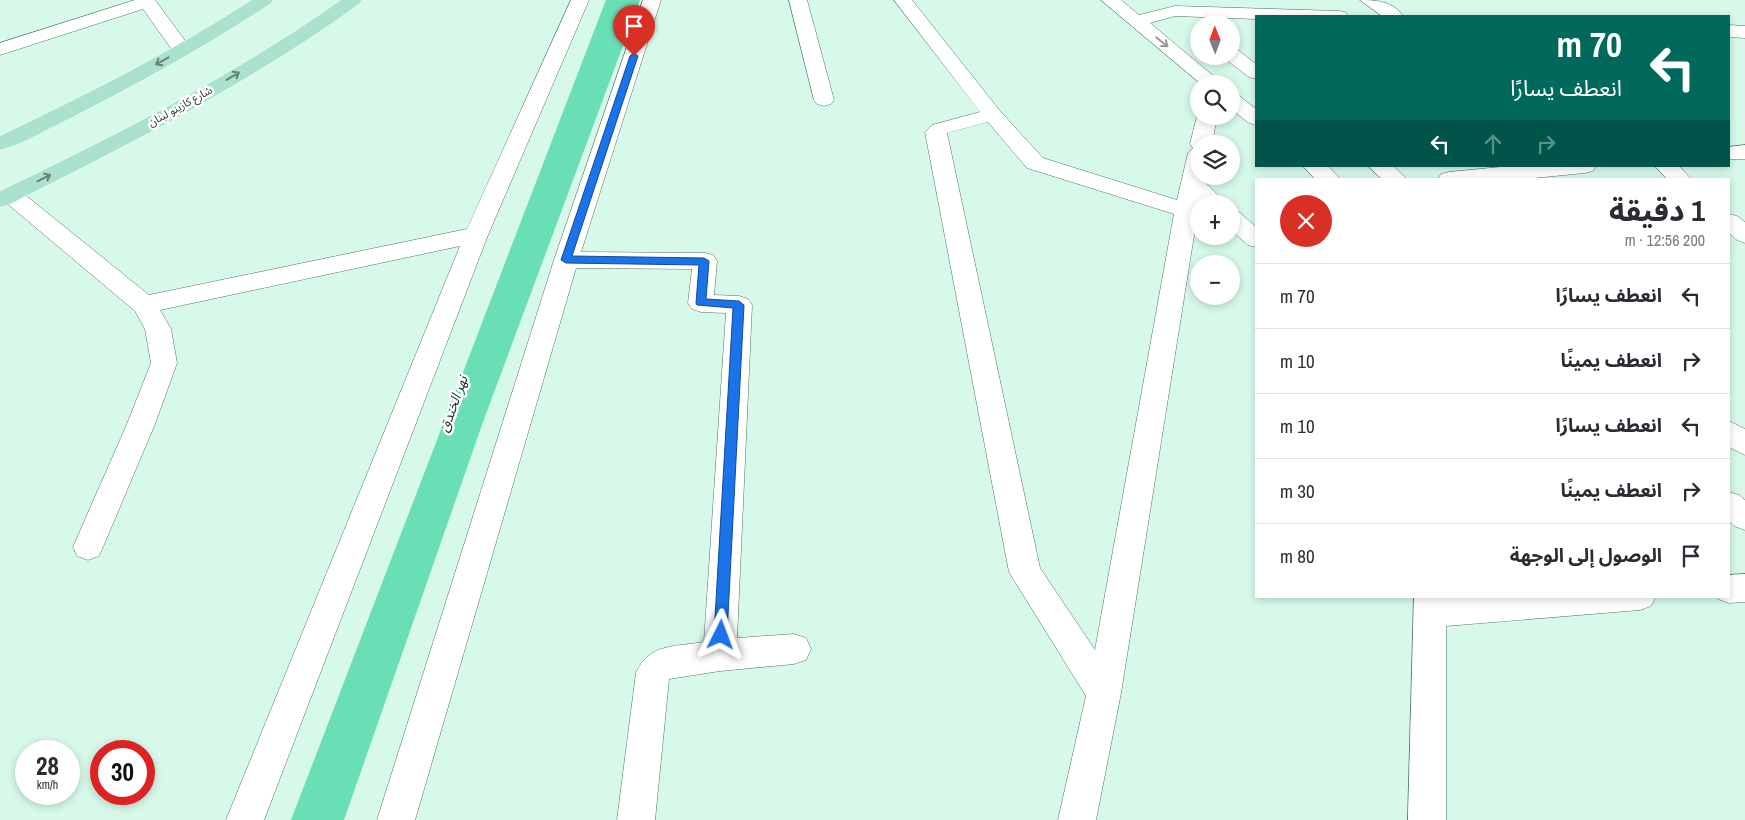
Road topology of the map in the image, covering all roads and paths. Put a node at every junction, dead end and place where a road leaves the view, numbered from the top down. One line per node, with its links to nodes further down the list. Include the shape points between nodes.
1 (264, 0): 18 (main road)
2 (353, 0): 40 (main road, شارع كازينو لبنان, one-way to 2, via 220,84)
3 (580, 0): 44 (street)
4 (652, 0): 47 (street)
5 (798, 0): 22 (street)
6 (903, 0): 24 (street)
7 (1110, 0): 13 (street)
8 (1369, 0): 12 (street)
9 (146, 1): 17 (street); 18 (street)
10 (1168, 5): 11 (street); 13 (street); 14 (street)
11 (1323, 15)
12 (1392, 15)
13 (1136, 21): 21 (street, one-way to 21)
14 (1190, 22)
15 (1730, 31): 16 (street)
16 (1745, 32)
17 (0, 49)
18 (182, 50): 26 (main road, one-way to 26)
19 (1240, 60): 20 (street)
20 (1255, 71)
21 (1202, 75)
22 (824, 100)
23 (1240, 106): 25 (street)
24 (993, 115): 41 (street, via 1040,166); 60 (street, via 936,132 1025,572)
25 (1255, 118)
26 (0, 144)
27 (1745, 152): 28 (street)
28 (1730, 153)
29 (1315, 167): 33 (street)
30 (1380, 167): 34 (street)
31 (1575, 167): 35 (street)
32 (1667, 167): 36 (street)
33 (1328, 178)
34 (1395, 178)
35 (1459, 178)
36 (1679, 178)
37 (1191, 185): 41 (street)
38 (1195, 185): 39 (street)
39 (1206, 195)
40 (5, 197): 48 (street)
41 (1186, 210): 60 (street)
42 (1730, 222): 45 (street)
43 (1240, 225): 46 (street)
44 (476, 235): 48 (street); 61 (street)
45 (1745, 236)
46 (1255, 239)
47 (566, 260): 59 (street, via 704,261 701,303 739,305); 62 (street)
48 (144, 304): 53 (street, via 158,329 164,363)
49 (1730, 433): 50 (street)
50 (1745, 444)
51 (1730, 505): 52 (street)
52 (1745, 517)
53 (88, 547)
54 (1745, 588): 55 (street)
55 (1730, 589)
56 (1593, 598): 57 (street)
57 (1430, 605): 65 (street)
58 (794, 649): 59 (street)
59 (720, 655): 63 (street, via 660,664 653,673)
60 (1104, 693): 64 (street)
61 (245, 820)
62 (396, 820)
63 (636, 820)
64 (1077, 820)
65 (1427, 820)

